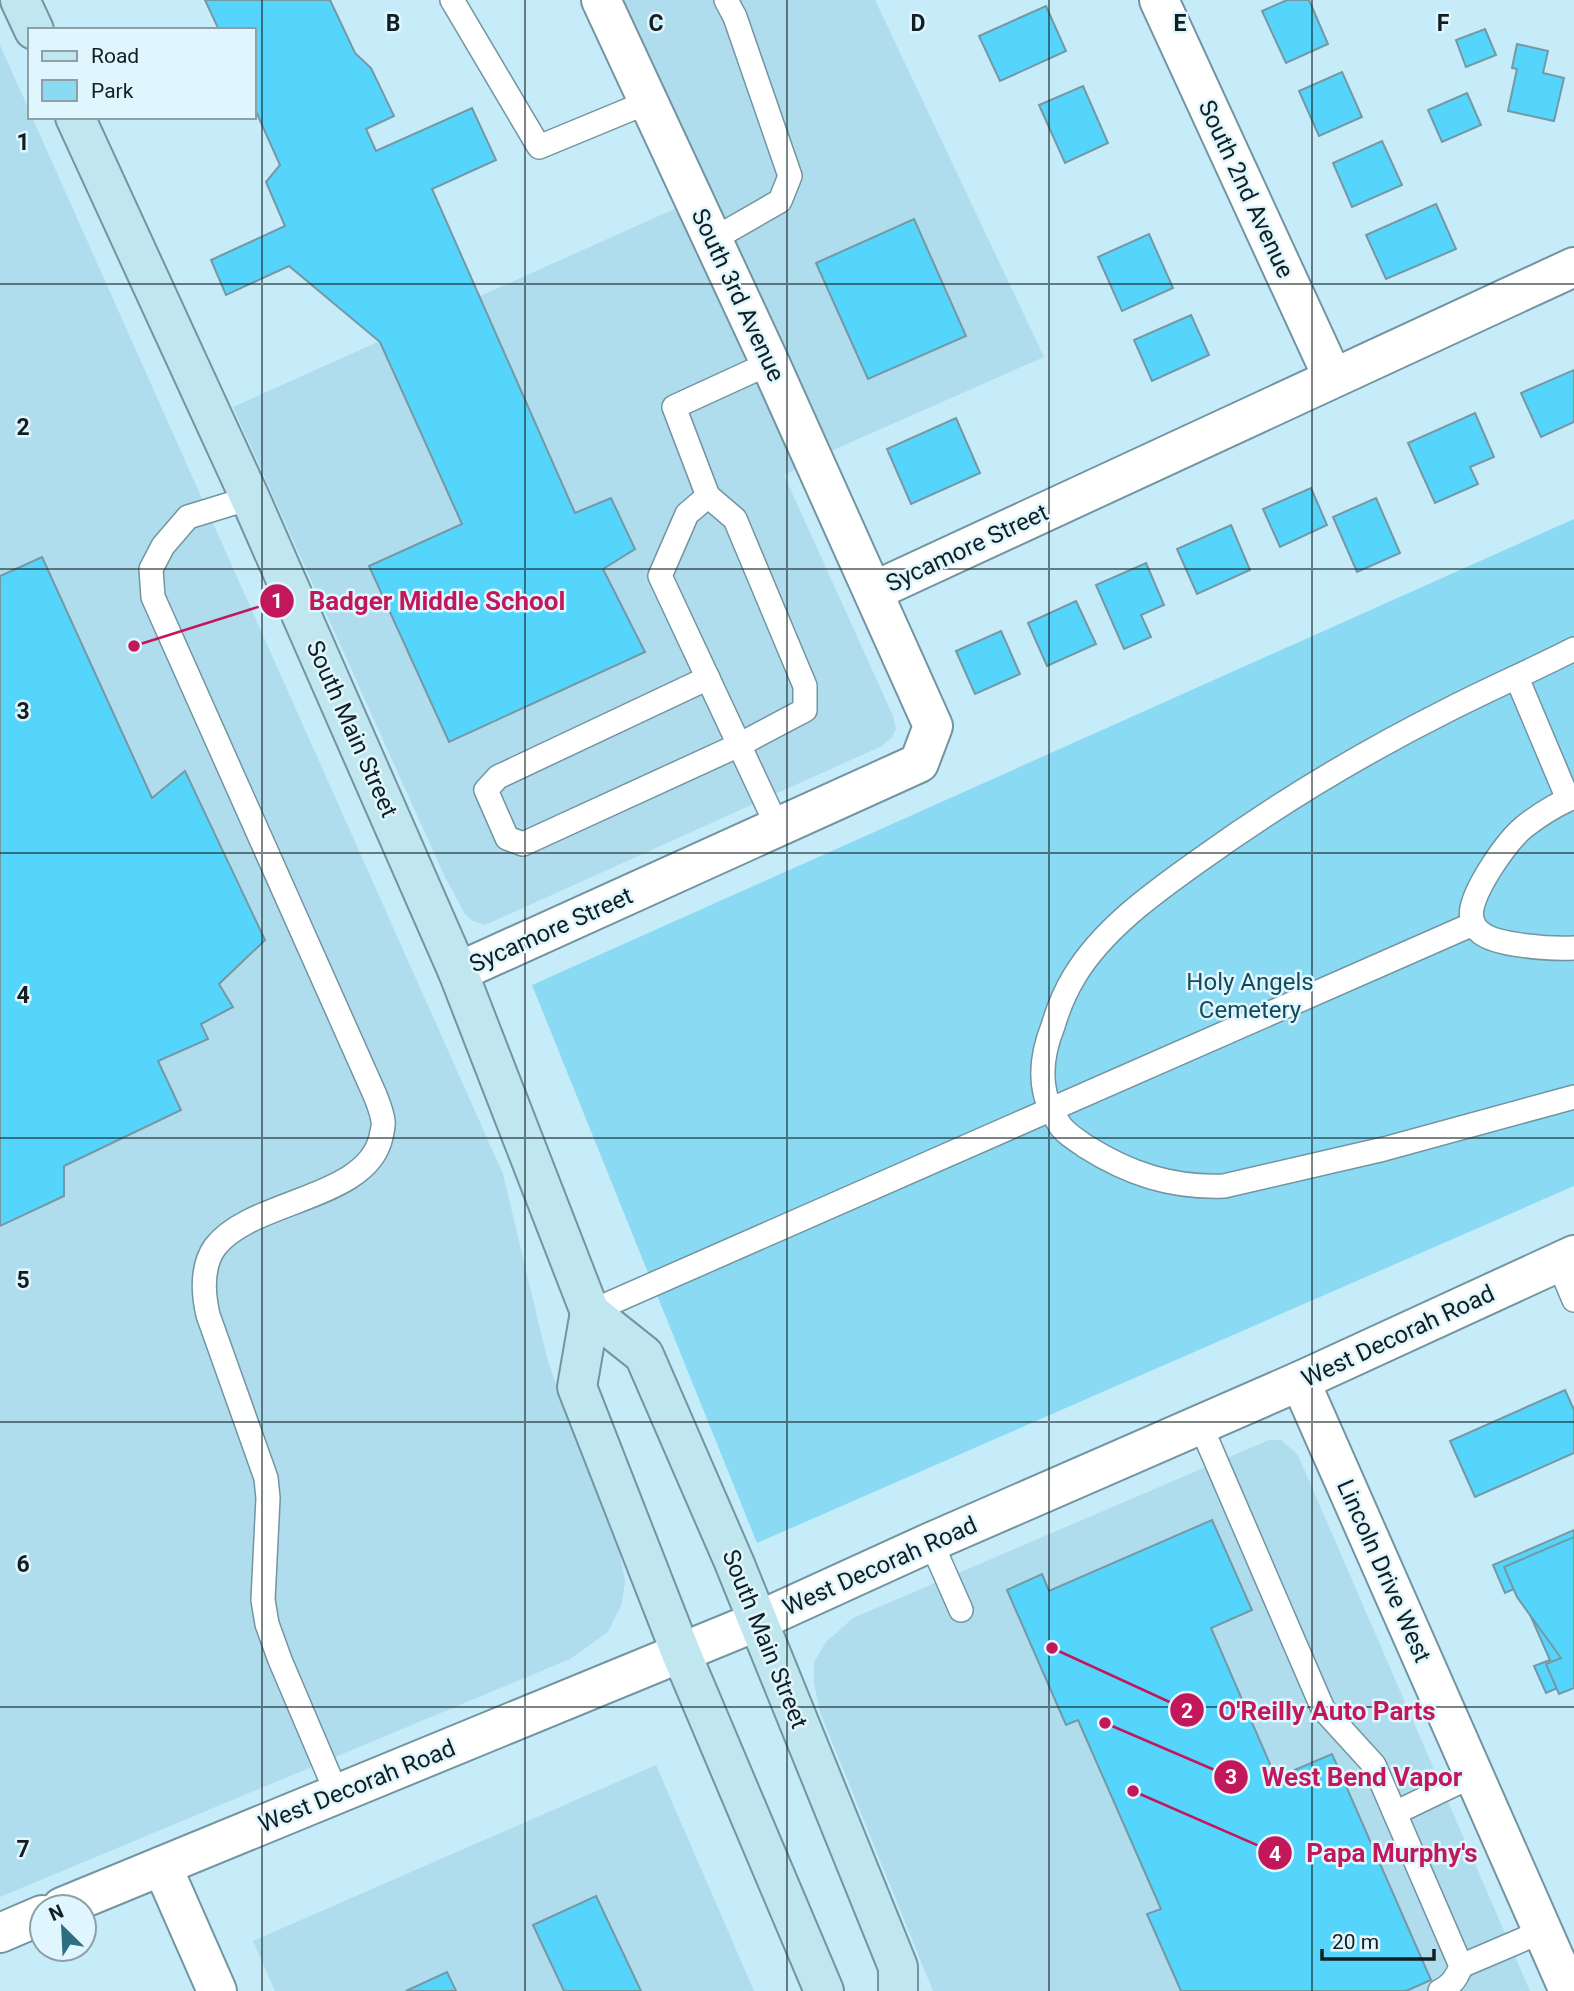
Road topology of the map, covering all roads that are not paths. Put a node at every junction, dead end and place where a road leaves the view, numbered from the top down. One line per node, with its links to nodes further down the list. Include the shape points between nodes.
1 (20, 0): 6 (main road)
2 (452, 0): 7 (lane, via 539,147)
3 (601, 0): 7 (street, South 3rd Avenue)
4 (726, 0): 9 (lane, via 790,176 780,201)
5 (1159, 0): 12 (street, South 2nd Avenue)
6 (33, 28)
7 (648, 102): 9 (street, South 3rd Avenue)
8 (76, 119): 14 (main road, South Main Street)
9 (712, 240): 11 (street, South 3rd Avenue)
10 (1574, 267): 12 (street, Sycamore Street)
11 (770, 363): 13 (lane, via 674,407); 15 (street, South 3rd Avenue)
12 (1333, 377): 15 (street, Sycamore Street)
13 (708, 496): 17 (lane, via 687,514 660,576); 19 (lane, via 735,519 805,686 805,710)
14 (250, 498): 24 (main road, South Main Street); 37 (lane, via 188,517 163,546 151,569 153,597 375,1095 383,1123 379,1146 359,1172 233,1231 214,1248 205,1270 203,1293 266,1478 263,1600 267,1624)
15 (874, 592): 21 (street, Sycamore Street, via 933,726 919,763)
16 (1574, 649): 18 (lane)
17 (708, 678): 19 (lane); 19 (lane, via 498,777 486,790 507,838 523,844)
18 (1517, 678): 20 (lane); 26 (lane, via 1451,708 1312,786 1170,881 1111,932 1074,977 1047,1041 1042,1079)
19 (739, 745): 21 (lane)
20 (1571, 798): 22 (lane, via 1522,829 1508,845 1482,884 1471,910)
21 (778, 828): 24 (street, Sycamore Street)
22 (1473, 924): 23 (lane, via 1491,938); 26 (lane)
23 (1574, 948)
24 (458, 972): 29 (main road, South Main Street)
25 (1574, 1097): 26 (lane, via 1384,1149 1224,1186 1199,1187 1139,1175 1109,1161 1061,1128)
26 (1051, 1109): 29 (lane)
27 (1566, 1259): 28 (lane); 30 (street, West Decorah Road)
28 (1574, 1300)
29 (590, 1312): 34 (main road, South Main Street, via 644,1354); 35 (main road, via 577,1387)
30 (1300, 1381): 31 (street, West Decorah Road); 36 (street, Lincoln Drive West)
31 (1200, 1424): 32 (street, West Decorah Road); 38 (lane, via 1323,1709 1374,1765)
32 (931, 1542): 33 (lane); 34 (street, West Decorah Road)
33 (961, 1610)
34 (758, 1621): 35 (street, West Decorah Road); 47 (main road, South Main Street, via 898,1967)
35 (681, 1653): 37 (street, West Decorah Road); 46 (main road)
36 (1474, 1775): 38 (lane); 43 (street, Lincoln Drive West)
37 (337, 1794): 39 (street, West Decorah Road)
38 (1395, 1813): 44 (lane)
39 (162, 1866): 40 (street, West Decorah Road); 45 (street)
40 (96, 1893)
41 (28, 1921): 42 (street)
42 (0, 1933)
43 (1557, 1945): 44 (lane); 49 (street, Lincoln Drive West)
44 (1461, 1966): 48 (lane, via 1458,1977)
45 (217, 1991)
46 (824, 1991)
47 (898, 1991)
48 (1440, 1991)
49 (1569, 1991)

